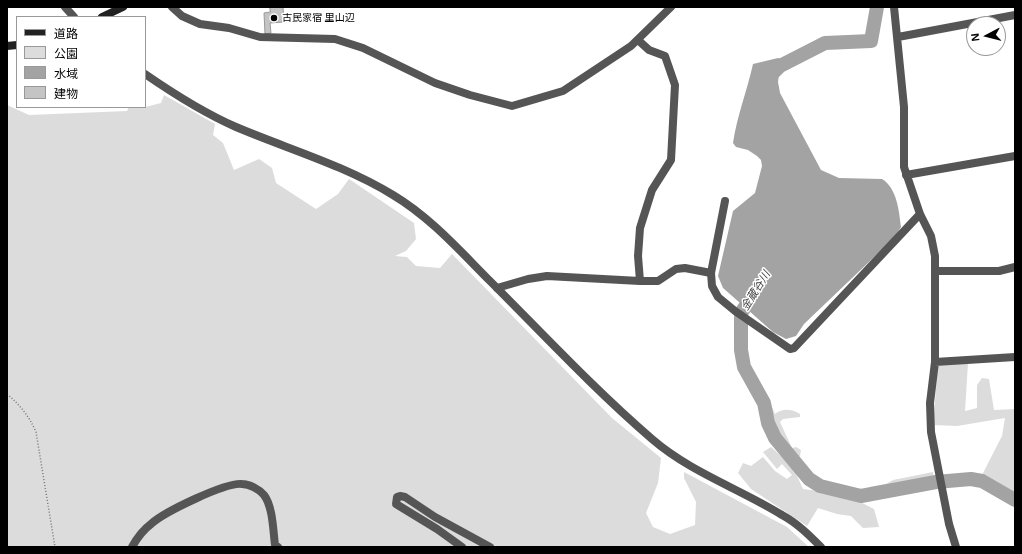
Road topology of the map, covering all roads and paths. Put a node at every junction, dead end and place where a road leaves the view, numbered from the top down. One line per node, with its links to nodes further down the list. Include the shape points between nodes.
1 (65, 7): 7 (street)
2 (123, 7): 8 (main road)
3 (172, 7): 10 (street, via 182,16 200,24 228,28 260,37 335,38 363,48 435,83 512,106 563,91)
4 (671, 7): 10 (street)
5 (894, 7): 9 (street)
6 (1015, 15): 9 (street)
7 (73, 16)
8 (104, 16)
9 (898, 37): 13 (street)
10 (638, 40): 19 (street, via 649,50 665,56 675,85 671,160 652,190 640,228)
11 (146, 75): 20 (street, via 192,104 234,126 352,173 394,195 424,218)
12 (1015, 156): 13 (street)
13 (906, 175): 15 (street)
14 (725, 201): 18 (street)
15 (920, 214): 17 (street, via 931,236); 18 (street, via 794,348 790,349 718,297 712,286)
16 (1015, 267): 17 (street, via 999,271)
17 (935, 271): 22 (street)
18 (711, 273): 19 (street, via 685,268 676,269 658,281)
19 (640, 281): 20 (street, via 547,276)
20 (497, 288): 29 (street, via 601,393 654,441 694,467 783,515)
21 (1015, 357): 22 (street)
22 (935, 362): 30 (street, via 930,418 933,445)
23 (7, 394): 24 (path, via 31,420 36,432)
24 (55, 547)
25 (132, 547): 26 (street, via 136,539 152,523 170,510 241,483 252,486 264,494 275,545)
26 (278, 547)
27 (462, 547): 28 (street, via 437,528 396,504 396,497 405,497 435,517)
28 (490, 547)
29 (821, 547)
30 (956, 547)

